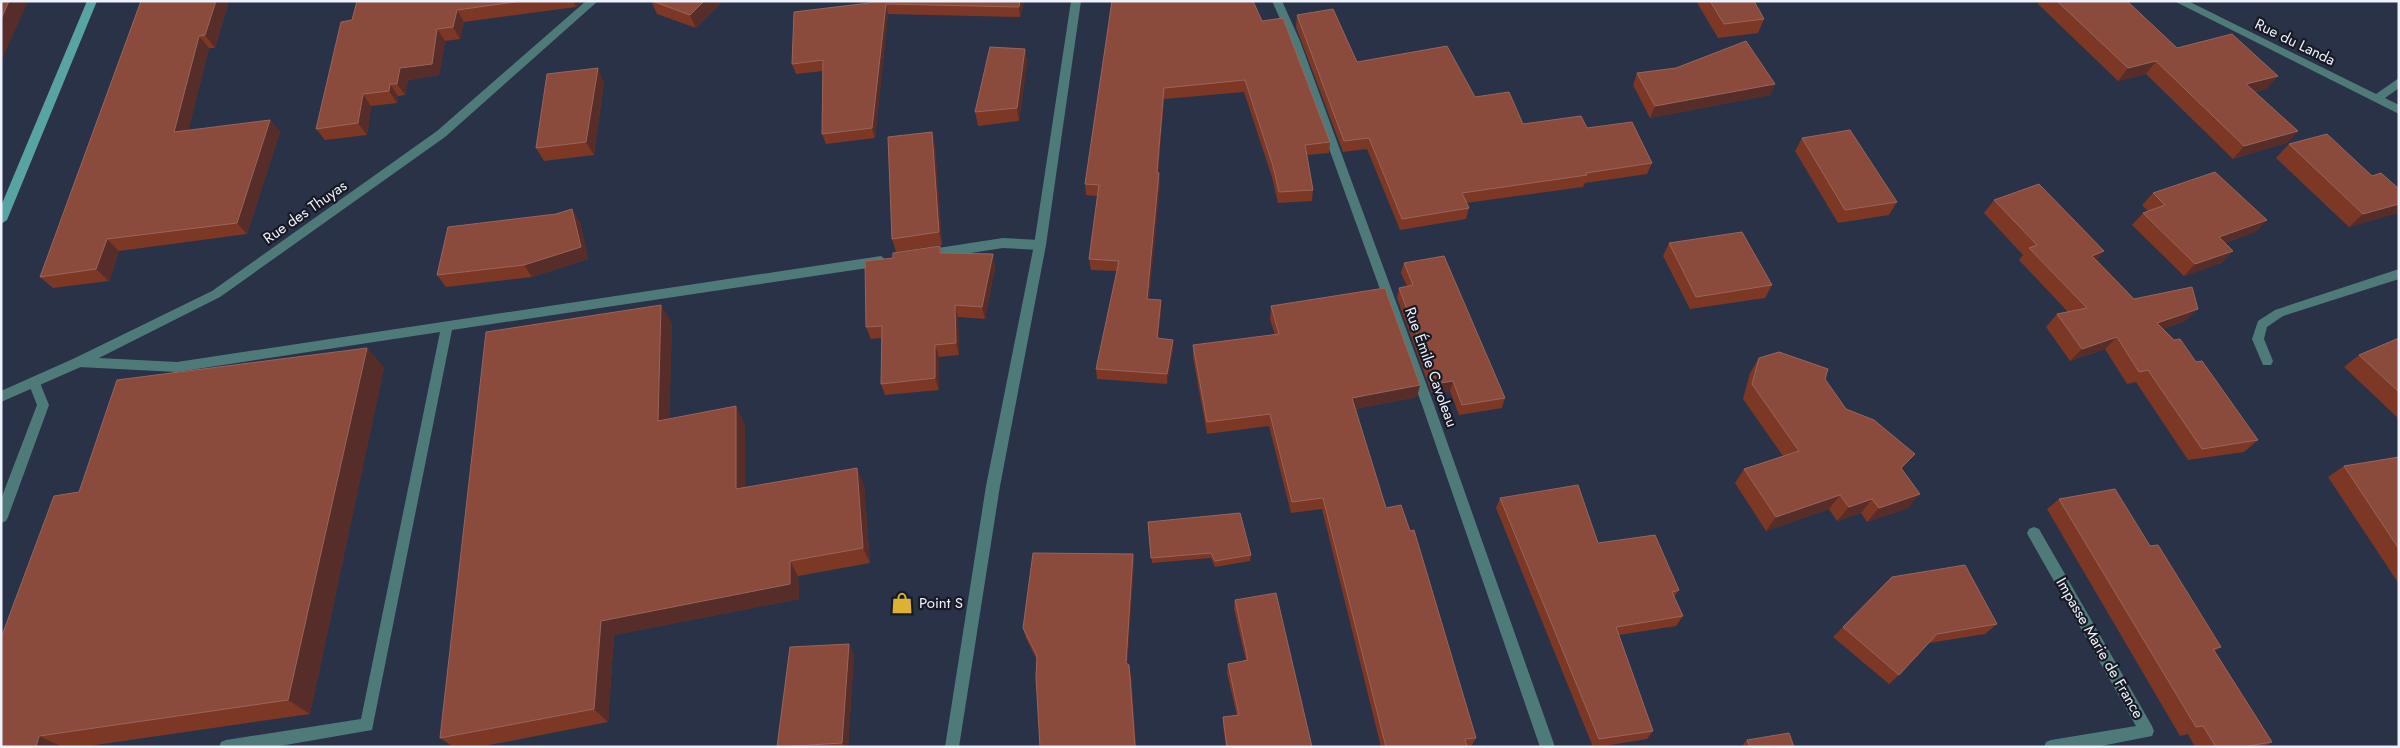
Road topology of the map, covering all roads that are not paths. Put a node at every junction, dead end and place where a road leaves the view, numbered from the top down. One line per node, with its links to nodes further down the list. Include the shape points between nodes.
1 (92, 1): 9 (main road)
2 (593, 1): 16 (street, Rue des Thuyas, via 441,134 216,294)
3 (1076, 1): 10 (street)
4 (1277, 1): 23 (street, Rue Émile Cavoleau, via 1425,396)
5 (2178, 1): 7 (street, Rue du Landa)
6 (2399, 82): 7 (street)
7 (2377, 99): 8 (street, Rue du Landa)
8 (2399, 110)
9 (1, 220)
10 (1040, 245): 11 (street, via 1003,243); 22 (street, via 993,486)
11 (916, 256)
12 (896, 259): 14 (street)
13 (2399, 274): 15 (street, via 2279,312 2262,324 2258,339)
14 (447, 326): 16 (street, via 177,367); 21 (street, via 367,725)
15 (2267, 361)
16 (79, 362): 17 (street, Rue des Thuyas)
17 (34, 382): 18 (street, Rue des Thuyas); 19 (street, via 43,405)
18 (1, 397)
19 (1, 517)
20 (2034, 532): 24 (street, Impasse Marie de France, via 2147,731)
21 (226, 747)
22 (952, 747)
23 (1548, 747)
24 (2051, 747)

